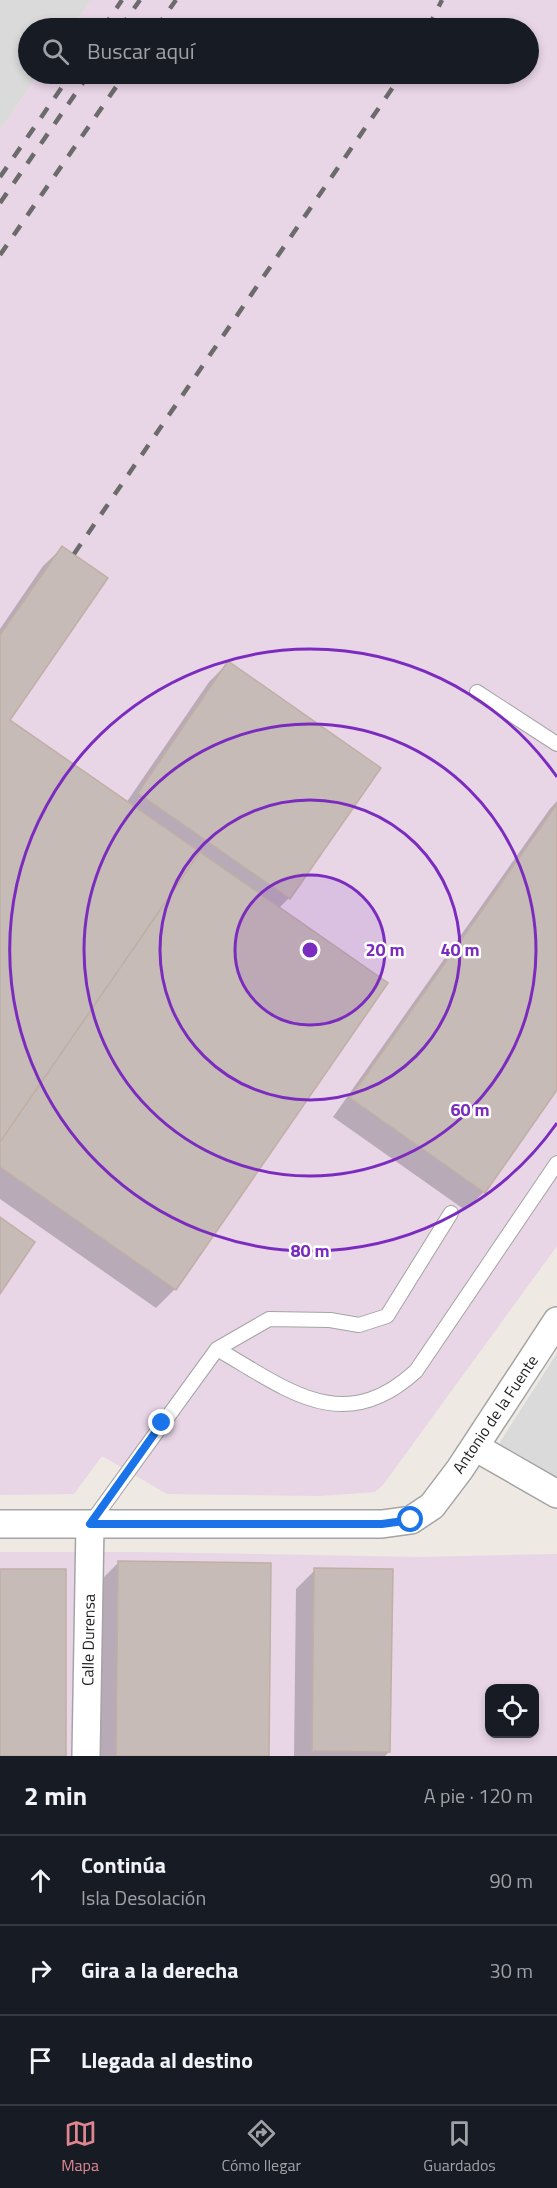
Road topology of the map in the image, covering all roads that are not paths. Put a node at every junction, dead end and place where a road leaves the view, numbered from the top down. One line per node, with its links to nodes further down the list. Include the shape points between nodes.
1 (477, 692): 2 (lane)
2 (557, 744)
3 (557, 1163): 6 (lane, via 416,1371 388,1394 353,1404 315,1402)
4 (451, 1213): 6 (lane, via 387,1316 359,1325 330,1320 269,1319)
5 (556, 1324): 7 (street, Antonio de la Fuente)
6 (217, 1350): 10 (lane)
7 (475, 1447): 8 (street); 10 (street, Antonio de la Fuente, via 432,1506 411,1520 382,1524)
8 (557, 1494)
9 (0, 1524): 10 (street)
10 (90, 1524): 11 (street, Calle Durensa)
11 (86, 1756)

